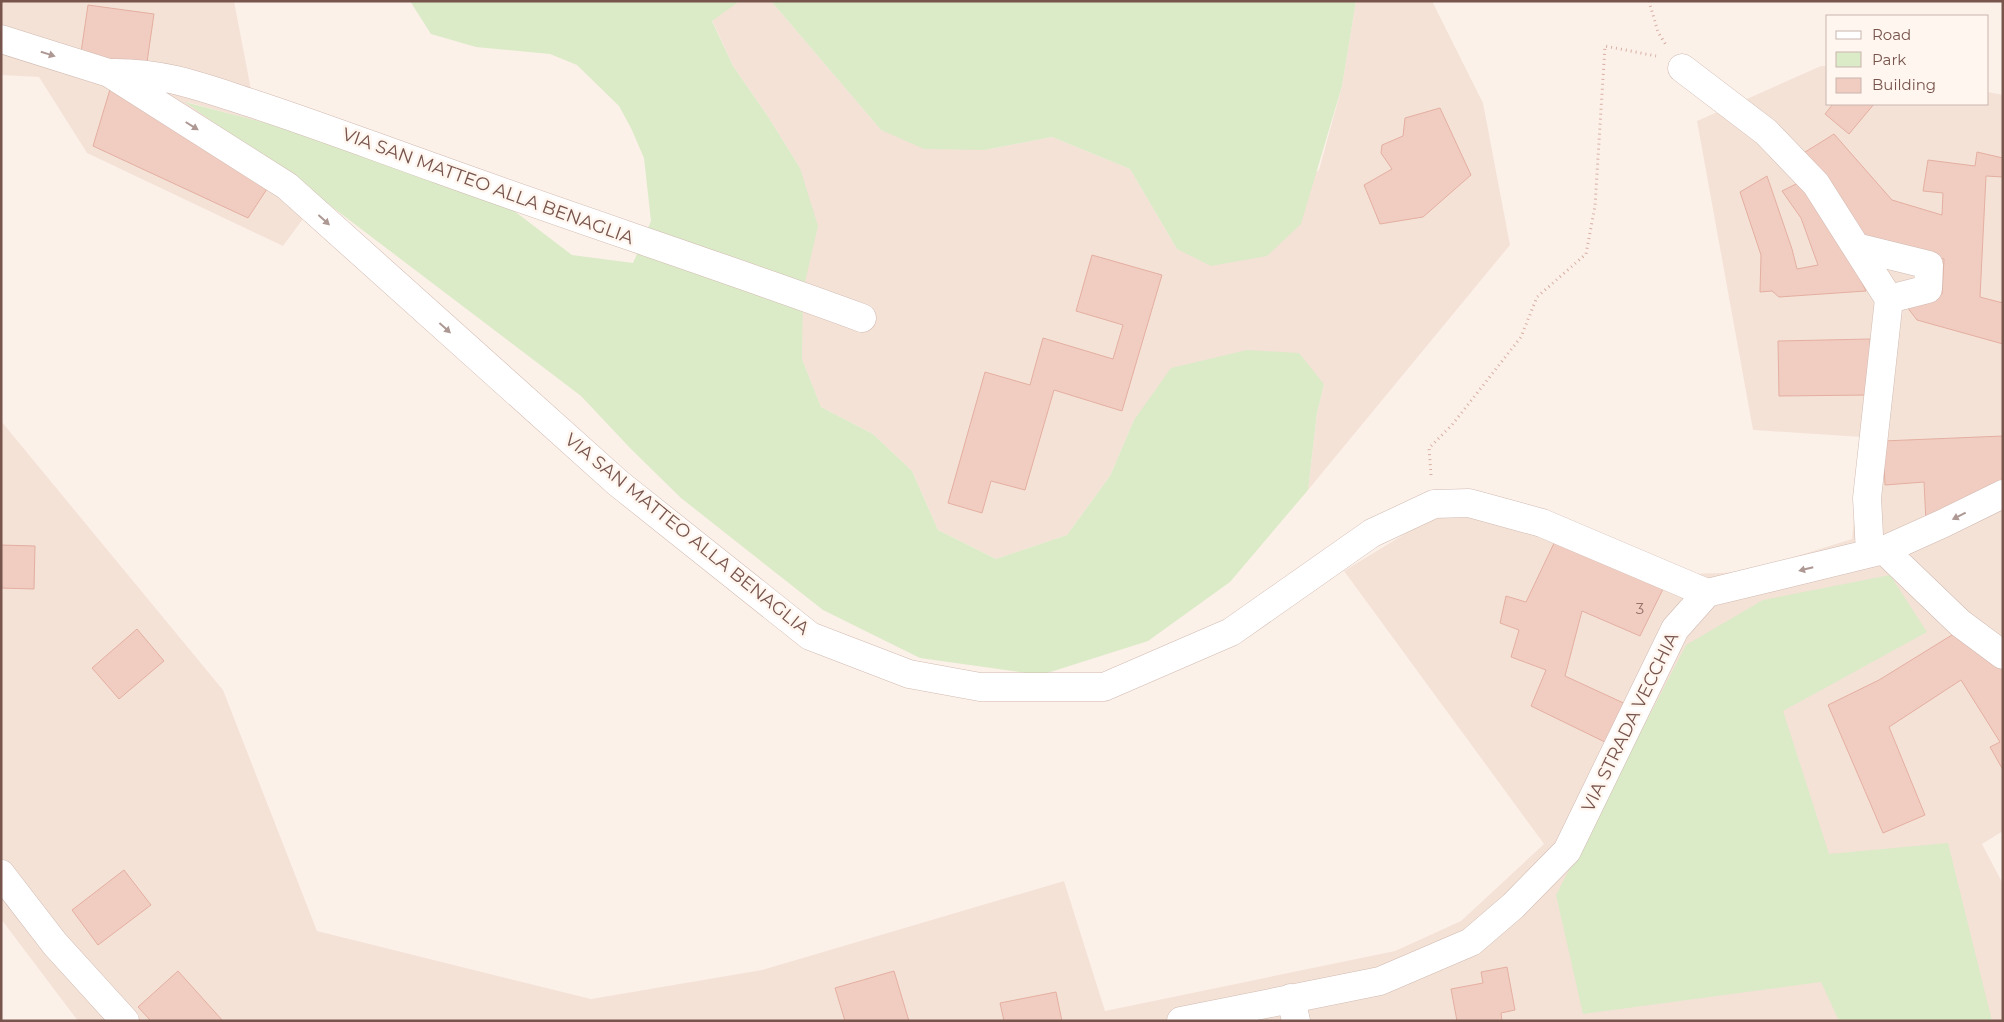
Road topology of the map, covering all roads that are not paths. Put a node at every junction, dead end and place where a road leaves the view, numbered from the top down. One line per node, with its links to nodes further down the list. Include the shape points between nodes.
1 (1, 40): 3 (street, VIA SAN MATTEO ALLA BENAGLIA, one-way to 3)
2 (1682, 68): 4 (street, via 1766,132 1816,184)
3 (109, 73): 6 (street, VIA SAN MATTEO ALLA BENAGLIA, via 176,78); 9 (street, VIA SAN MATTEO ALLA BENAGLIA, one-way to 9, via 287,186 618,482 810,636 909,674 980,687 1104,687 1232,632 1372,533 1434,504 1469,503 1542,523)
4 (1856, 247): 5 (street); 5 (street, via 1929,265 1928,288)
5 (1890, 299): 8 (street, via 1867,498)
6 (862, 318)
7 (2003, 494): 8 (street, one-way to 8, via 1944,524)
8 (1877, 552): 9 (street, one-way to 9); 10 (street)
9 (1707, 593): 12 (street, VIA STRADA VECCHIA, via 1675,629 1568,850 1514,906 1471,942 1380,981)
10 (2003, 655)
11 (1, 874): 13 (street, via 55,944)
12 (1293, 1010): 14 (street, VIA STRADA VECCHIA)
13 (125, 1021)
14 (1181, 1021)

